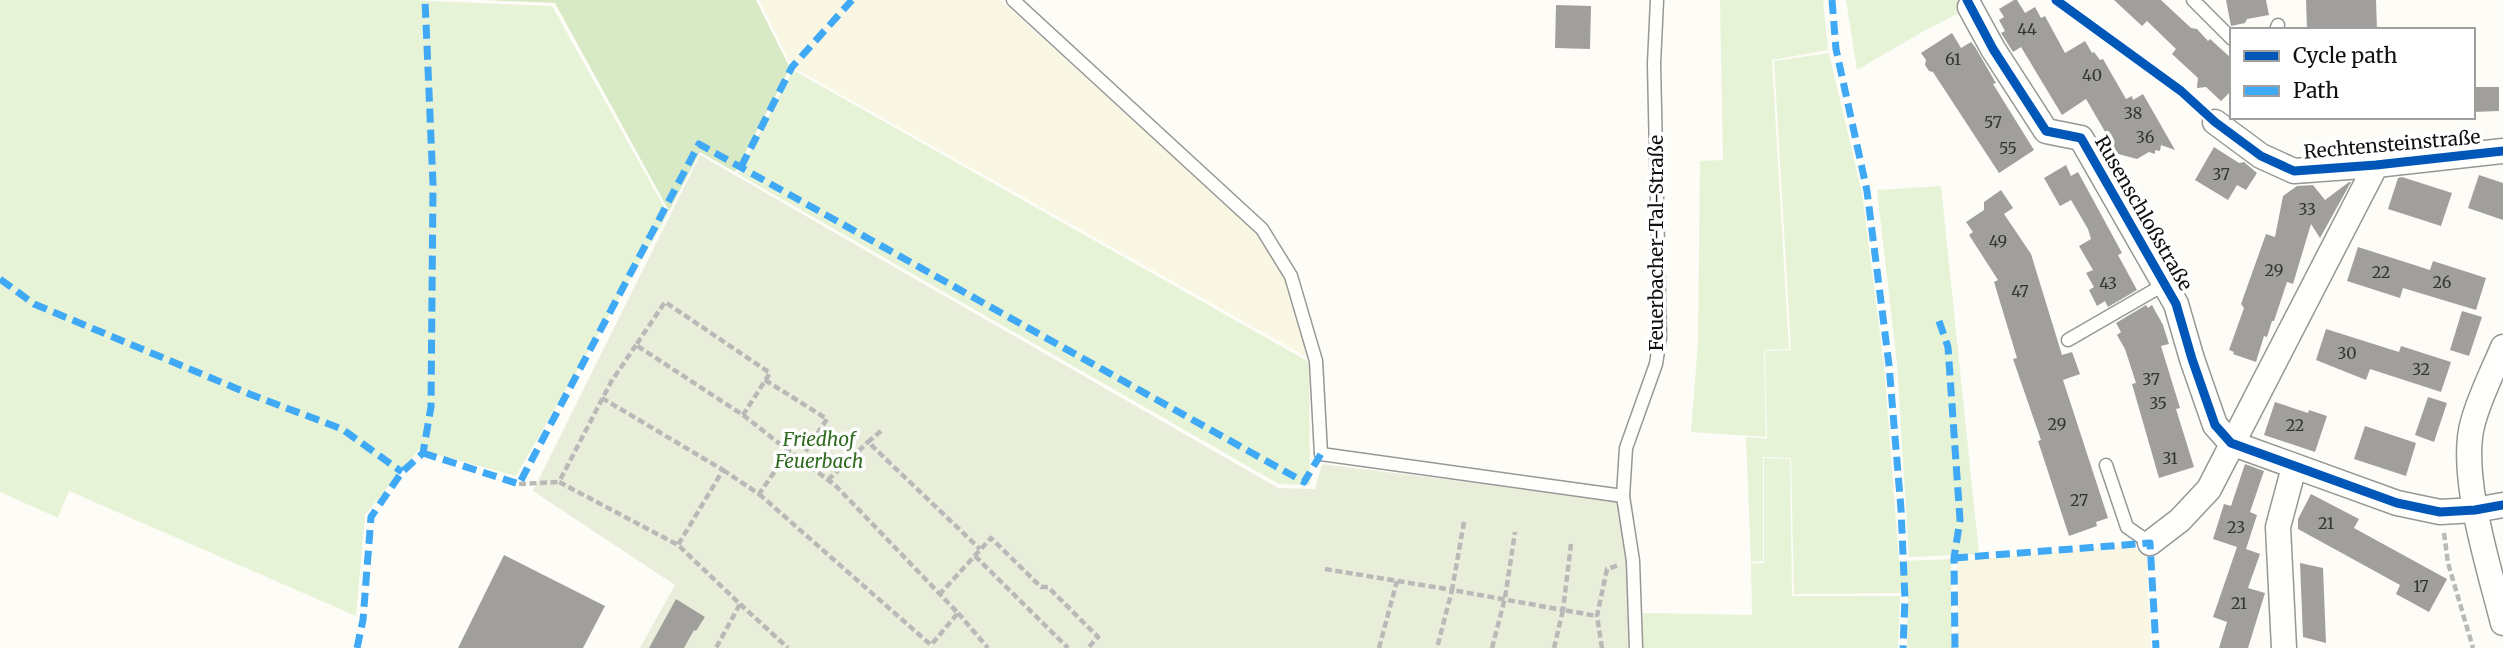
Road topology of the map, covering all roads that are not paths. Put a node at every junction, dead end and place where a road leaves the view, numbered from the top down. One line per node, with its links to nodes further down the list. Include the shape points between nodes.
1 (1013, 0): 15 (lane, via 1262,229 1291,276 1316,361 1321,454)
2 (1657, 0): 15 (lane, Feuerbacher-Tal-Straße, via 1654,64 1660,338 1656,364 1626,448)
3 (2193, 0): 5 (lane)
4 (1970, 7): 9 (street, Rusenschloßstraße, via 2046,131 2081,138)
5 (2230, 37)
6 (2215, 122): 8 (street, Rechtensteinstraße, via 2261,156 2294,170)
7 (2503, 151): 8 (street, Rechtensteinstraße)
8 (2376, 165): 12 (street, Rechtensteinstraße)
9 (2165, 284): 10 (lane); 12 (street, Rusenschloßstraße, via 2176,304 2215,425)
10 (2068, 340)
11 (2503, 346): 17 (street, via 2473,423 2469,448)
12 (2231, 443): 14 (street); 18 (street, via 2209,489)
13 (2106, 465): 18 (lane, via 2127,527)
14 (2294, 467): 17 (street, via 2398,503 2440,512); 21 (street, via 2278,527)
15 (1623, 496): 20 (lane, Feuerbacher-Tal-Straße, via 1633,561)
16 (2503, 505): 17 (street)
17 (2475, 510): 19 (street)
18 (2150, 543)
19 (2503, 623)
20 (1636, 648)
21 (2284, 648)

